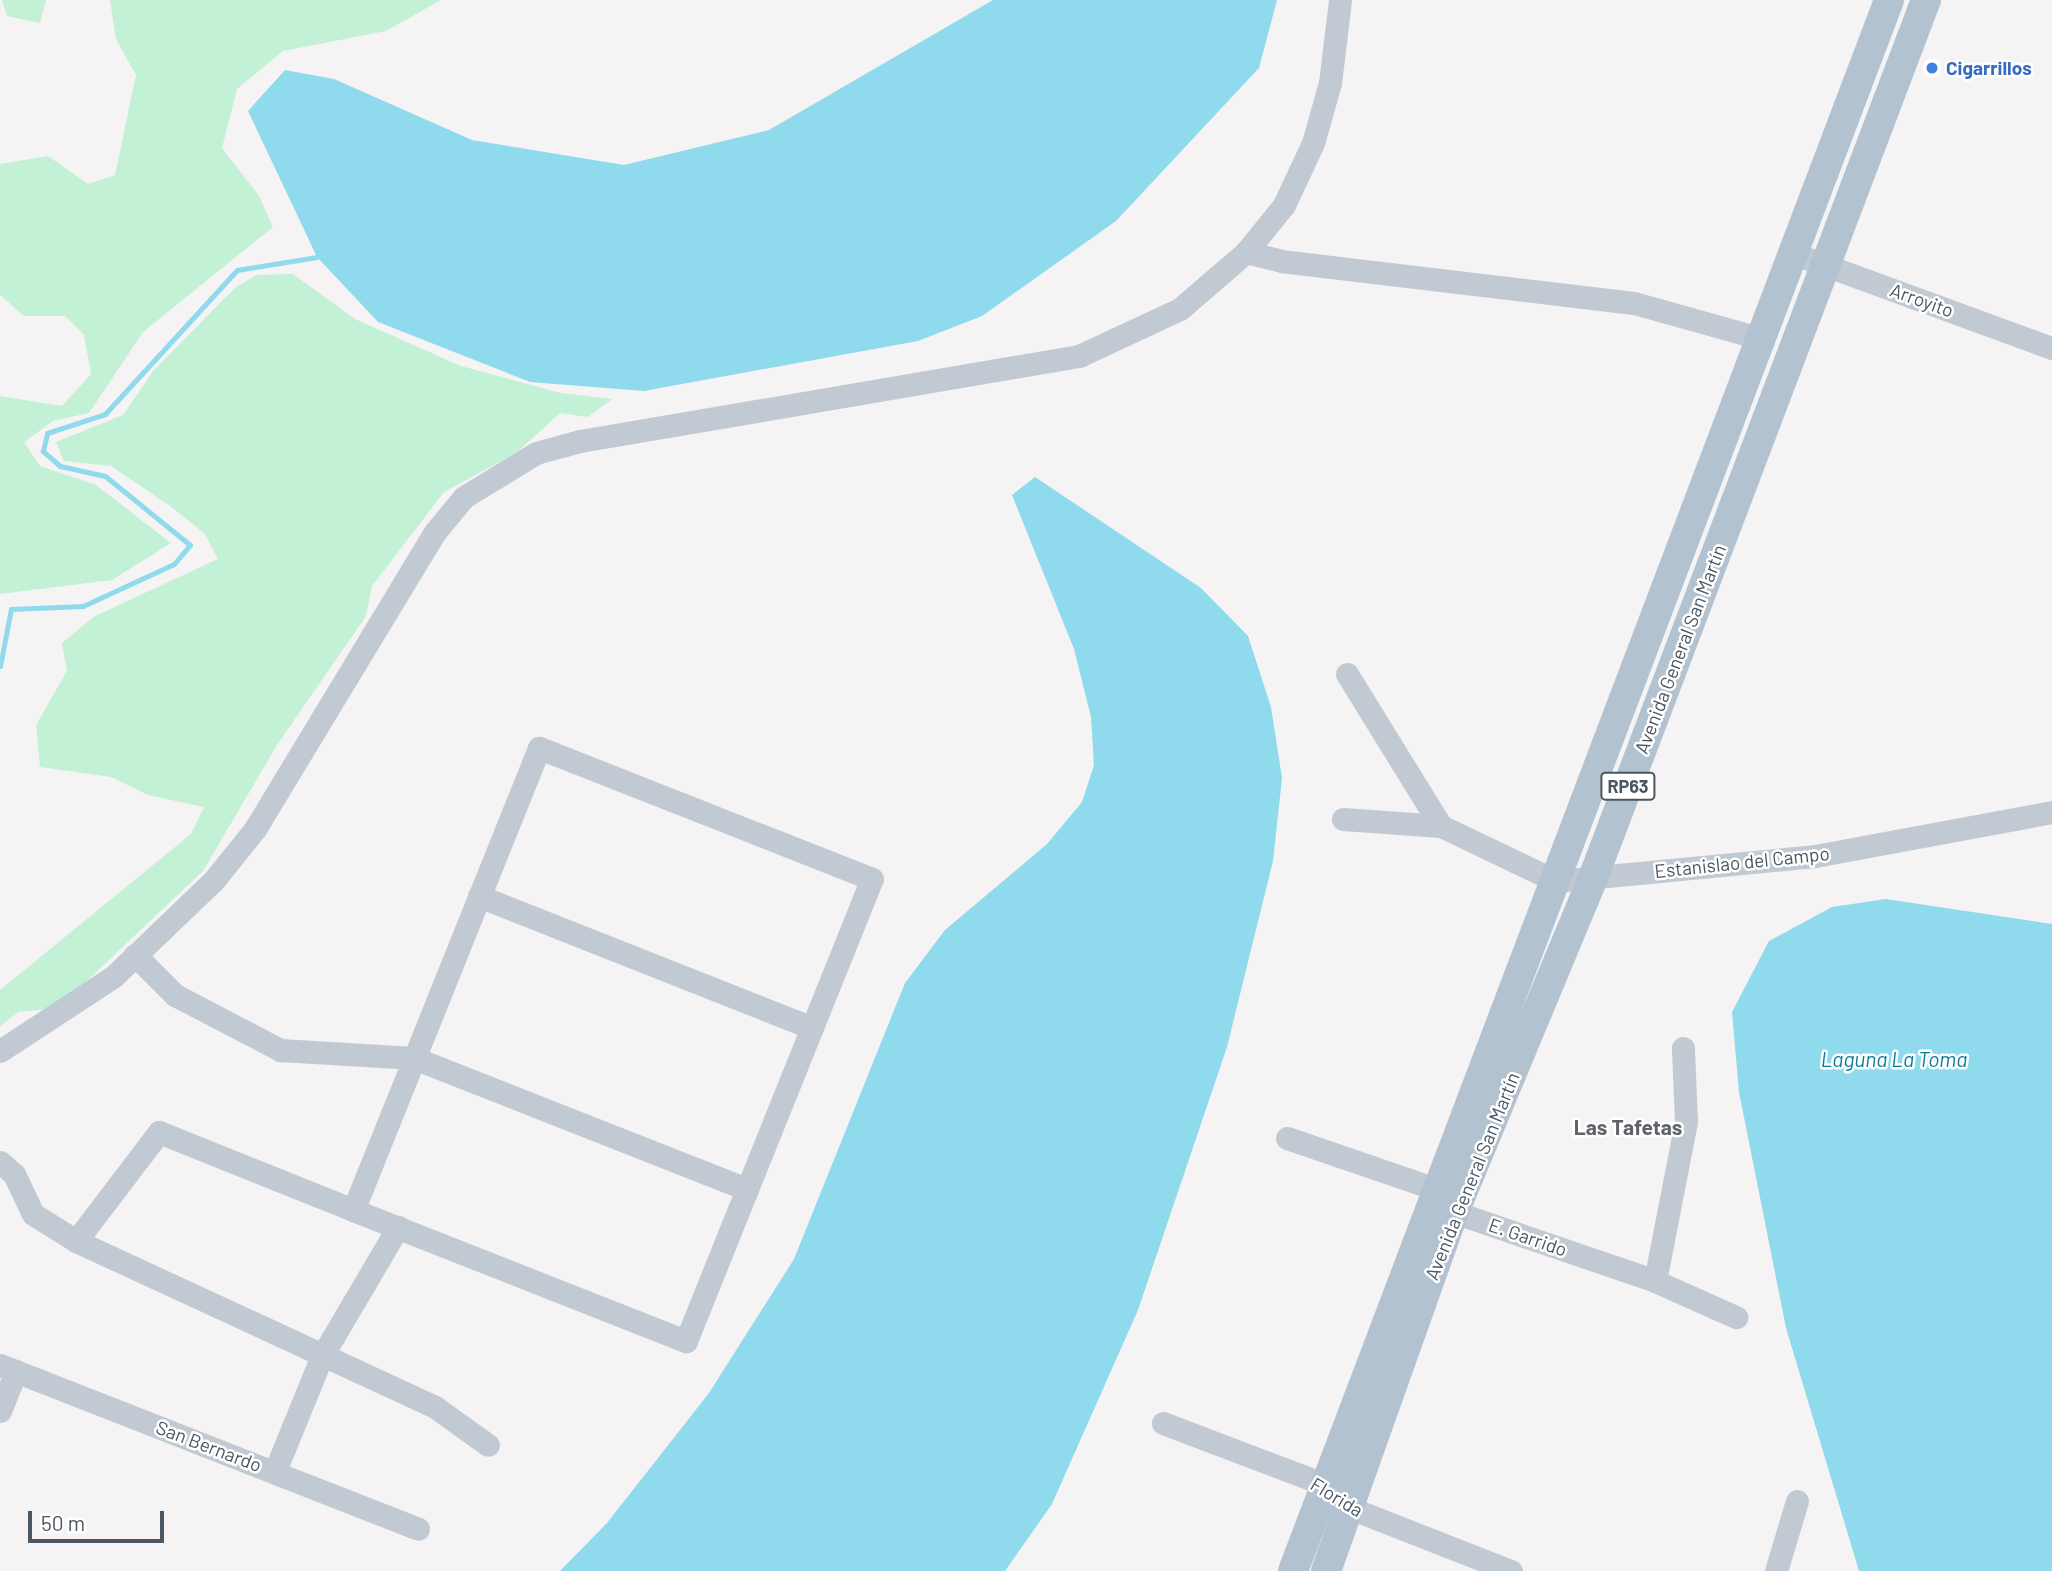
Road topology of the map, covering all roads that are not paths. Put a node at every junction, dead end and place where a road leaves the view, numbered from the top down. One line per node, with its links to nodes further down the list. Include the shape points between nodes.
1 (1340, 0): 4 (street, via 1330,83 1313,143 1284,205)
2 (1889, 0): 5 (main road, Avenida General San Martín / RP63)
3 (1926, 0): 6 (main road, Avenida General San Martín / RP63)
4 (1246, 252): 7 (street, via 1281,261 1634,303); 16 (street, via 1180,309 1079,356 580,441 499,471 464,497 435,531 255,829 214,880)
5 (1792, 253): 6 (street, Arroyito); 7 (main road, Avenida General San Martín / RP63)
6 (1825, 264): 8 (street, Arroyito); 13 (main road, Avenida General San Martín / RP63)
7 (1759, 338): 14 (main road, Avenida General San Martín / RP63)
8 (2052, 348)
9 (1347, 674): 12 (street)
10 (2052, 812): 13 (street, Estanislao del Campo, via 1815,856)
11 (1343, 819): 12 (street)
12 (1441, 826): 14 (street)
13 (1593, 878): 14 (street, Estanislao del Campo); 24 (main road, Avenida General San Martín / RP63)
14 (1556, 881): 24 (main road, Avenida General San Martín / RP63)
15 (479, 897): 17 (street); 17 (street, via 539,748 654,793 872,879); 20 (street)
16 (135, 956): 19 (street, via 82,1000); 20 (street, via 175,995 280,1050)
17 (812, 1028): 23 (street)
18 (1683, 1048): 28 (street, via 1686,1121)
19 (0, 1051)
20 (414, 1058): 23 (street); 25 (street)
21 (1287, 1138): 24 (street, E. Garrido)
22 (0, 1162): 27 (street, via 14,1174 33,1214)
23 (747, 1189): 26 (street, via 685,1341)
24 (1445, 1201): 28 (street, E. Garrido); 36 (main road, Avenida General San Martín / RP63); 38 (main road, Avenida General San Martín / RP63)
25 (353, 1210): 26 (street); 27 (street, via 159,1132)
26 (398, 1227): 30 (street)
27 (76, 1241): 30 (street)
28 (1654, 1281): 29 (street, E. Garrido)
29 (1736, 1317)
30 (322, 1356): 34 (street, via 435,1407); 35 (street)
31 (8, 1368): 32 (street); 35 (street, San Bernardo)
32 (0, 1411)
33 (1164, 1423): 36 (street, Florida)
34 (488, 1445)
35 (275, 1471): 39 (street, San Bernardo)
36 (1326, 1485): 38 (street, Florida); 40 (main road, Avenida General San Martín / RP63)
37 (1797, 1501): 43 (street)
38 (1350, 1508): 41 (main road, Avenida General San Martín / RP63); 42 (street, Florida)
39 (418, 1530)
40 (1293, 1571)
41 (1326, 1571)
42 (1511, 1571)
43 (1776, 1571)

